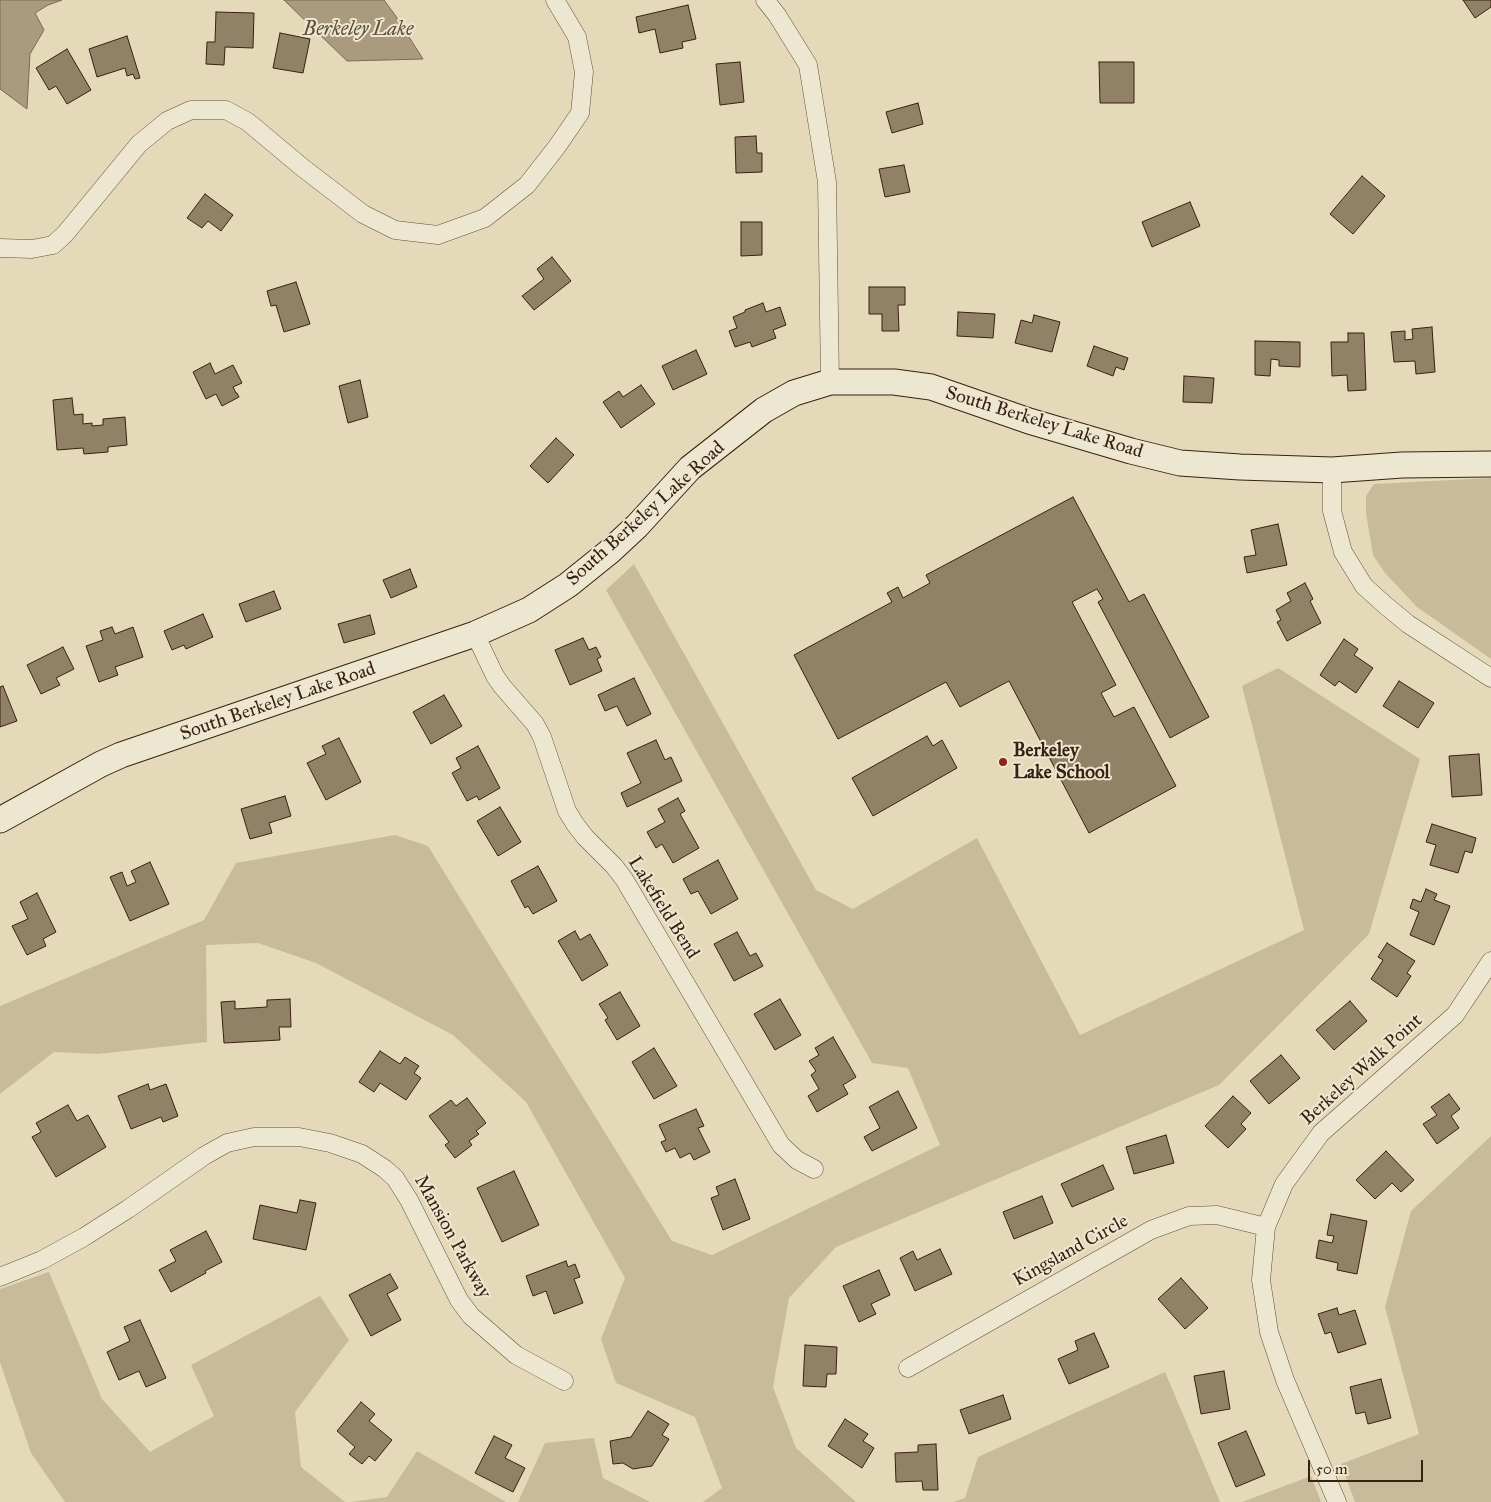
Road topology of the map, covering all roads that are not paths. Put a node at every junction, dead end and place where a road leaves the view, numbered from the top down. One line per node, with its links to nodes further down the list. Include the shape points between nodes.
1 (555, 0): 3 (street, via 577,37 584,72 580,113 526,185 485,218 438,235 395,230 363,214 248,122 226,110 191,110 168,121 139,144 53,245 32,249)
2 (765, 0): 4 (street, via 808,65 827,182)
3 (0, 248)
4 (830, 382): 6 (street, South Berkeley Lake Road, via 894,382 931,388 1029,421 1180,463); 7 (street, South Berkeley Lake Road, via 794,394 764,410 690,468 637,526 568,585 529,610)
5 (1491, 464): 6 (street, South Berkeley Lake Road)
6 (1332, 470): 8 (street, via 1334,519 1344,552 1364,586 1408,624)
7 (476, 634): 9 (street, South Berkeley Lake Road, via 121,755); 11 (street, Lakefield Bend, via 495,676 542,737 567,811 575,824 624,879 781,1145 797,1160)
8 (1491, 678)
9 (0, 820)
10 (1491, 960): 12 (street, Berkeley Walk Point, via 1455,1015 1321,1133 1284,1184)
11 (814, 1169)
12 (1266, 1227): 14 (street, Kingsland Circle, via 1217,1215 1189,1216 1151,1230); 16 (street, Berkeley Walk Point, via 1261,1280 1269,1332 1285,1380)
13 (0, 1277): 15 (street, Mansion Parkway, via 42,1260 84,1237 228,1143 254,1137 299,1137 362,1154 395,1178 459,1300 471,1316 516,1355)
14 (908, 1368)
15 (564, 1381)
16 (1337, 1502)

